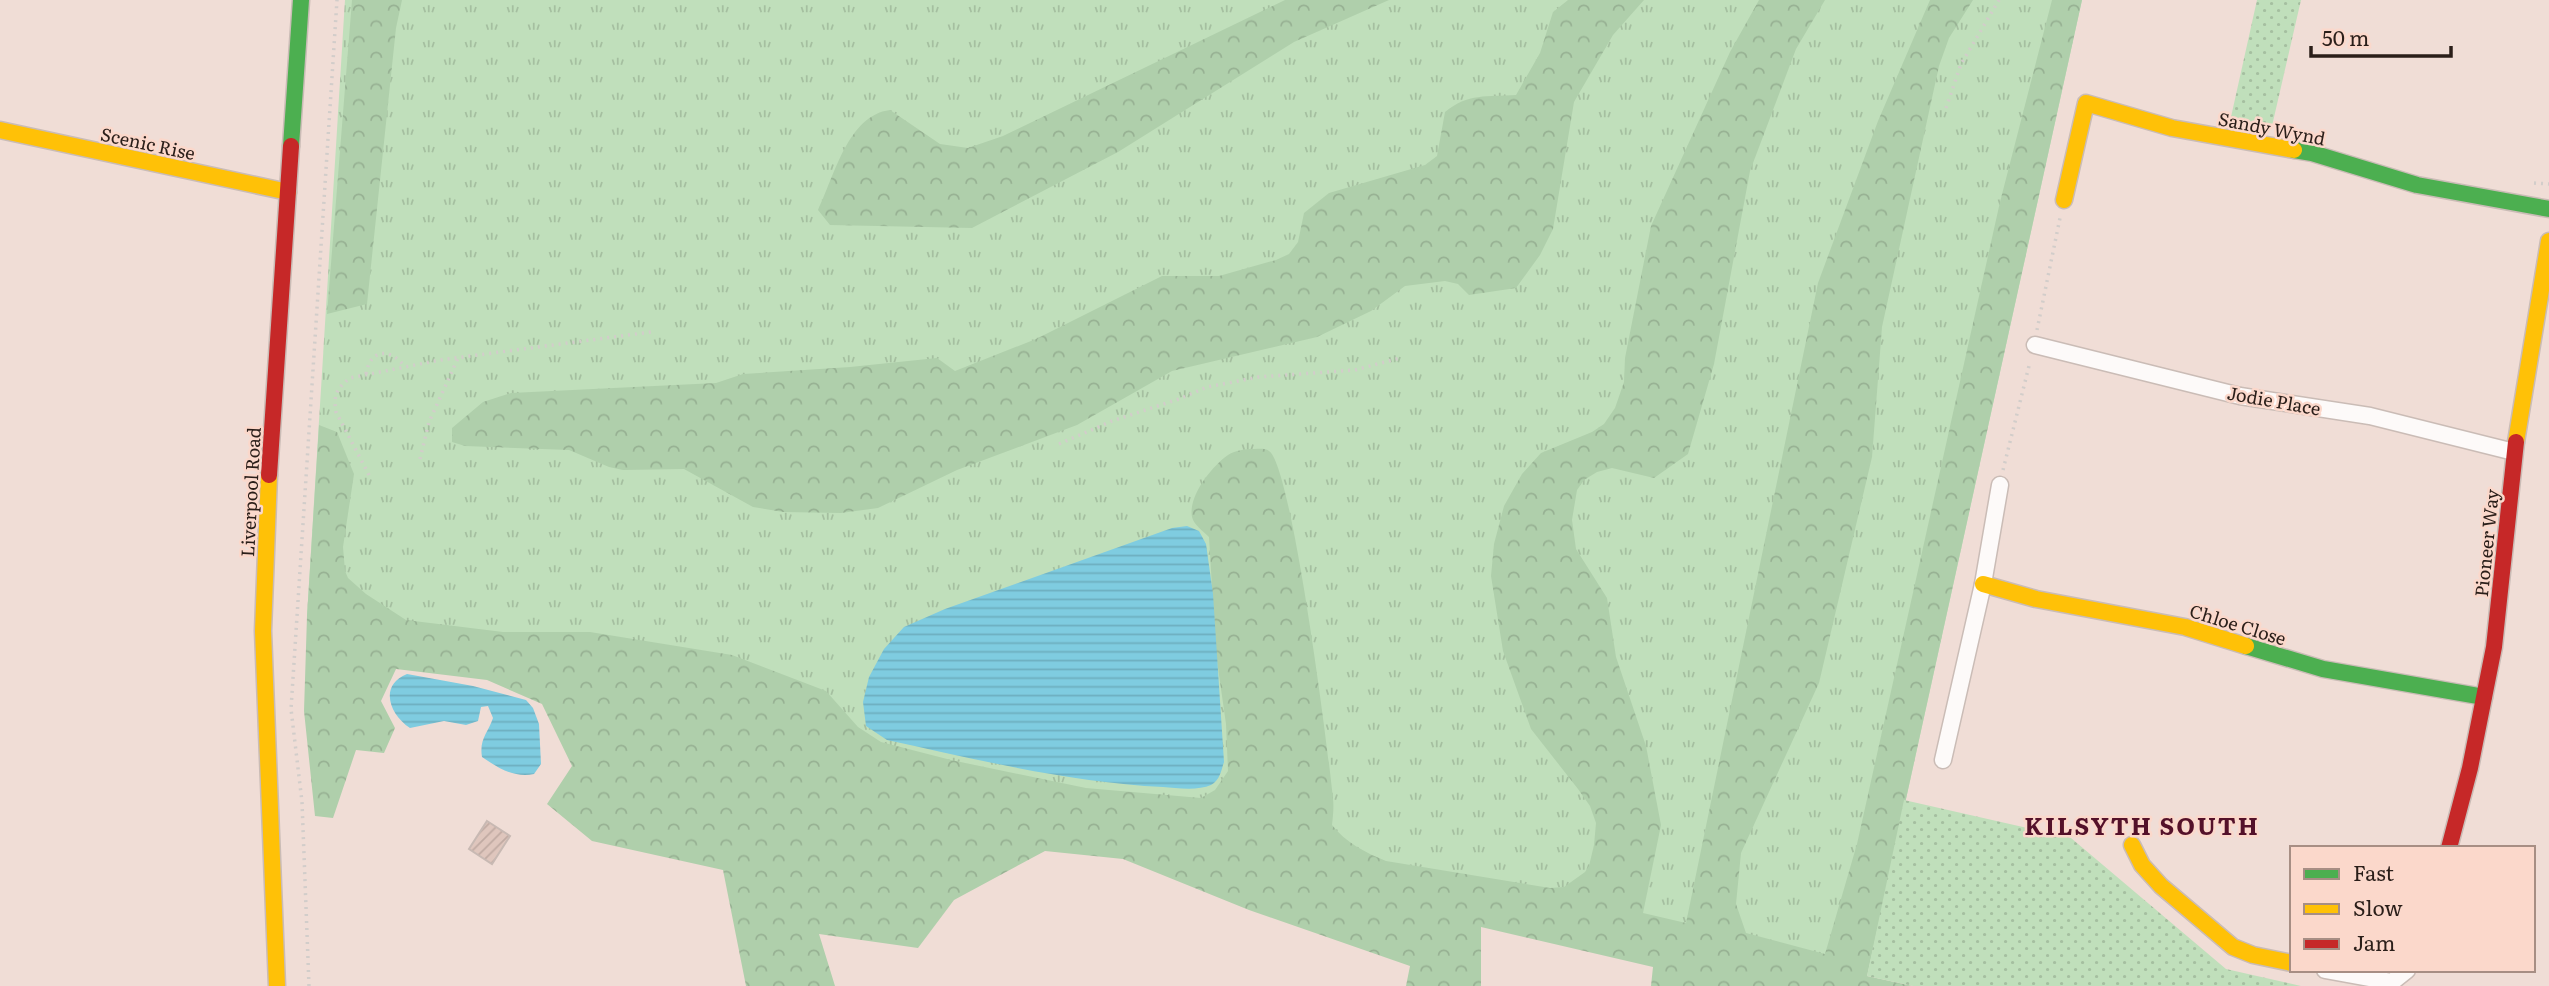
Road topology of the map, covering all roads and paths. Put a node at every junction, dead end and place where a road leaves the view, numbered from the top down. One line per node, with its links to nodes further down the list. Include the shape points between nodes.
1 (301, 0): 8 (street, Liverpool Road)
2 (337, 0): 32 (path, via 291,709 302,802)
3 (1999, 0): 4 (path, via 1961,64)
4 (1946, 108)
5 (0, 130): 8 (street, Scenic Rise)
6 (2535, 183): 7 (path)
7 (2549, 184)
8 (288, 192): 31 (street, Liverpool Road, via 263,631)
9 (2064, 200): 10 (street, Sandy Wynd, via 2085,103 2172,128 2312,153 2417,185)
10 (2549, 209)
11 (2549, 241): 19 (street, Pioneer Way)
12 (651, 332): 14 (path)
13 (2035, 345): 19 (street, Jodie Place, via 2240,396 2370,416)
14 (458, 358): 16 (path); 20 (path, via 429,422)
15 (1400, 358): 18 (path, via 1355,370 1217,384)
16 (405, 367): 17 (path); 17 (path, via 391,354 377,354)
17 (365, 374): 21 (path, via 340,386 334,403)
18 (1059, 443)
19 (2514, 452): 24 (street, Pioneer Way, via 2494,647)
20 (420, 459)
21 (369, 475)
22 (2000, 485): 23 (street)
23 (1983, 584): 24 (street, Chloe Close, via 2061,605 2185,627 2323,669); 25 (street)
24 (2484, 697): 27 (street, Pioneer Way)
25 (1943, 760)
26 (2132, 845): 28 (street, via 2141,865 2161,886 2232,947)
27 (2450, 846)
28 (2290, 963)
29 (2336, 972): 30 (street, via 2392,982)
30 (2405, 972)
31 (277, 986)
32 (309, 986)

